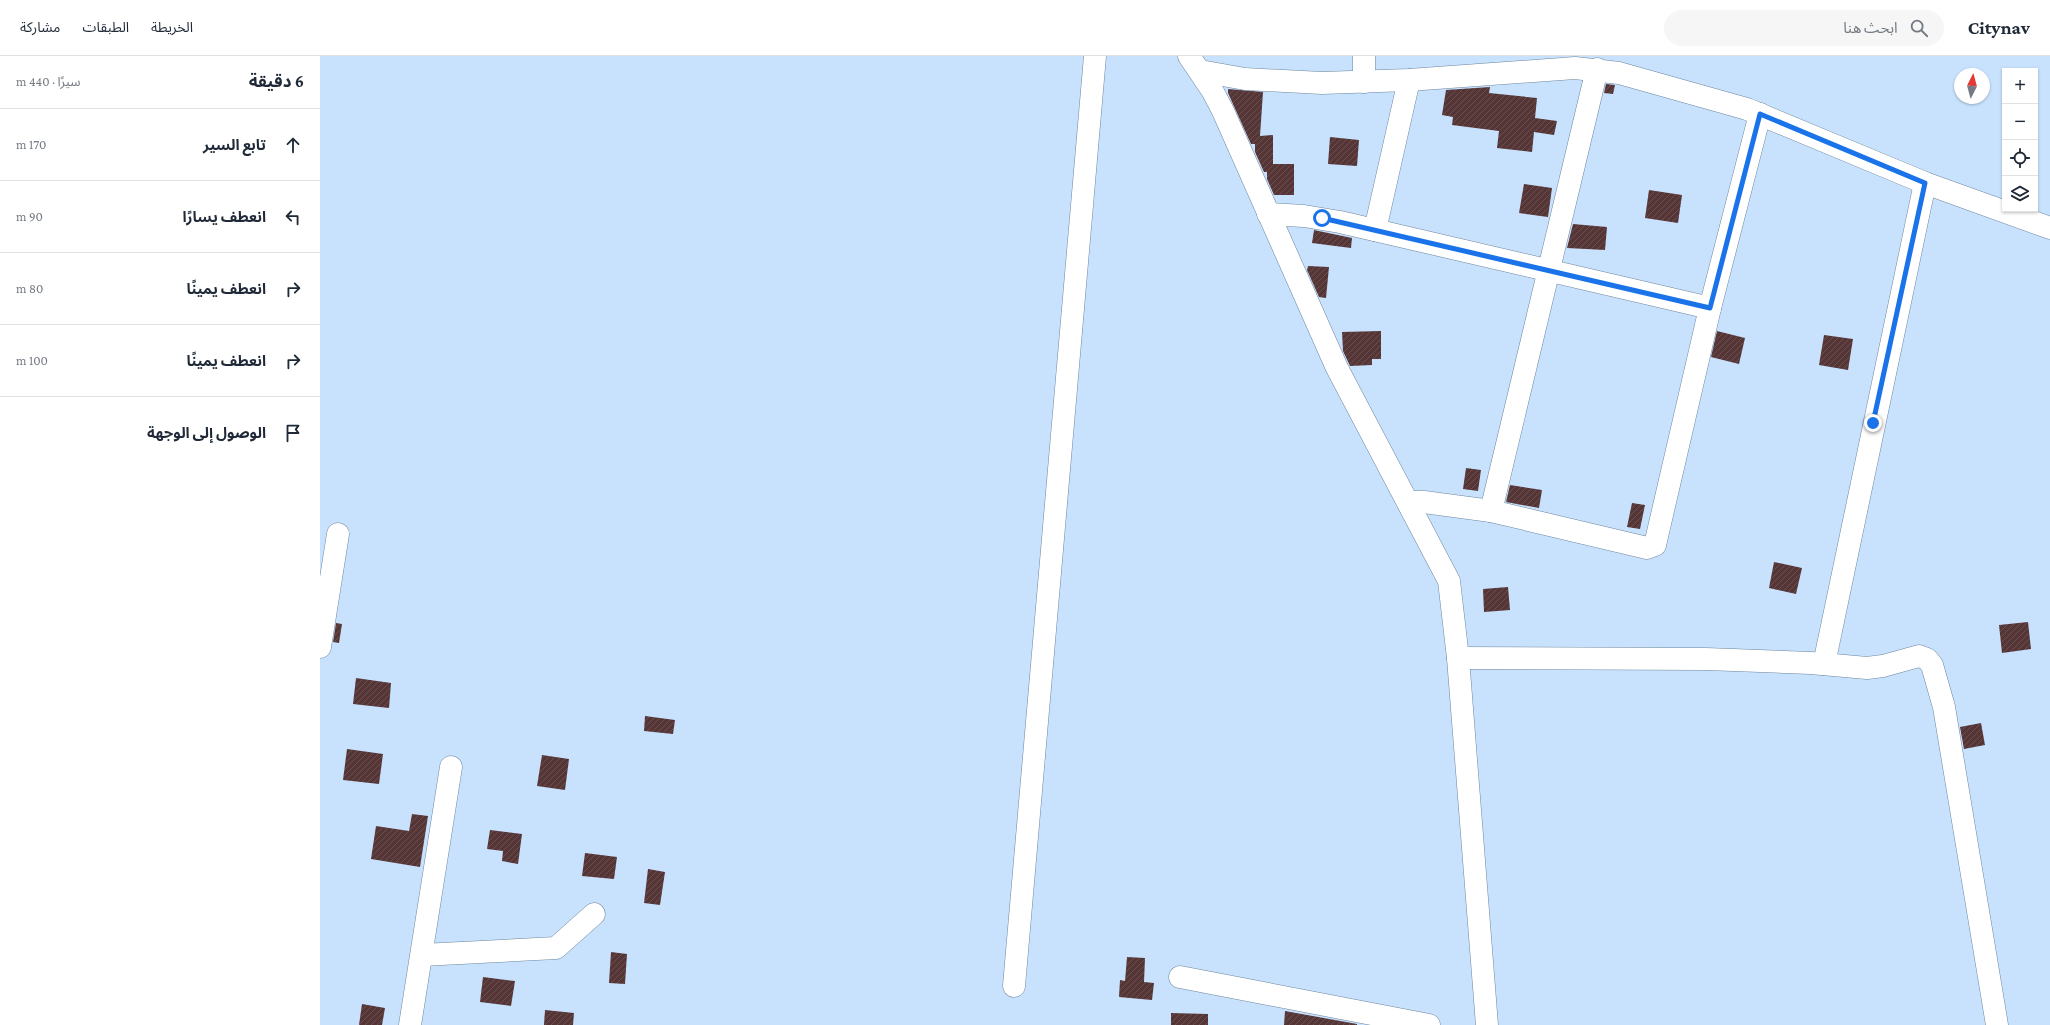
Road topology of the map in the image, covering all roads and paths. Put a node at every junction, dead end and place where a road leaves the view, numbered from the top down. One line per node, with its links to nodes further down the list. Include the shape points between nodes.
1 (1095, 56): 24 (street)
2 (1364, 56): 6 (street)
3 (1194, 63): 6 (street, via 1225,76 1266,81); 9 (street, via 1222,111)
4 (1597, 69): 5 (street, via 1553,69); 7 (street, via 1642,78); 12 (street)
5 (1409, 80): 6 (street); 11 (street)
6 (1364, 82)
7 (1760, 114): 8 (street); 13 (street)
8 (1925, 183): 10 (street); 19 (street)
9 (1268, 214): 11 (street, via 1322,218); 14 (street, via 1337,368)
10 (2050, 228)
11 (1375, 230): 12 (street)
12 (1549, 271): 13 (street); 15 (street)
13 (1710, 308): 15 (street, via 1655,545 1647,548)
14 (1408, 502): 15 (street); 18 (street, via 1448,581)
15 (1491, 511)
16 (338, 534): 17 (street)
17 (320, 647)
18 (1458, 658): 19 (street, via 1706,659); 27 (street)
19 (1824, 664): 28 (street, via 1867,668 1919,656 1927,659 1932,665 1944,707)
20 (452, 767): 22 (street)
21 (594, 914): 22 (street, via 556,948)
22 (422, 956): 25 (street)
23 (1180, 977): 26 (street)
24 (1014, 986)
25 (410, 1025)
26 (1429, 1025)
27 (1487, 1025)
28 (1997, 1025)

